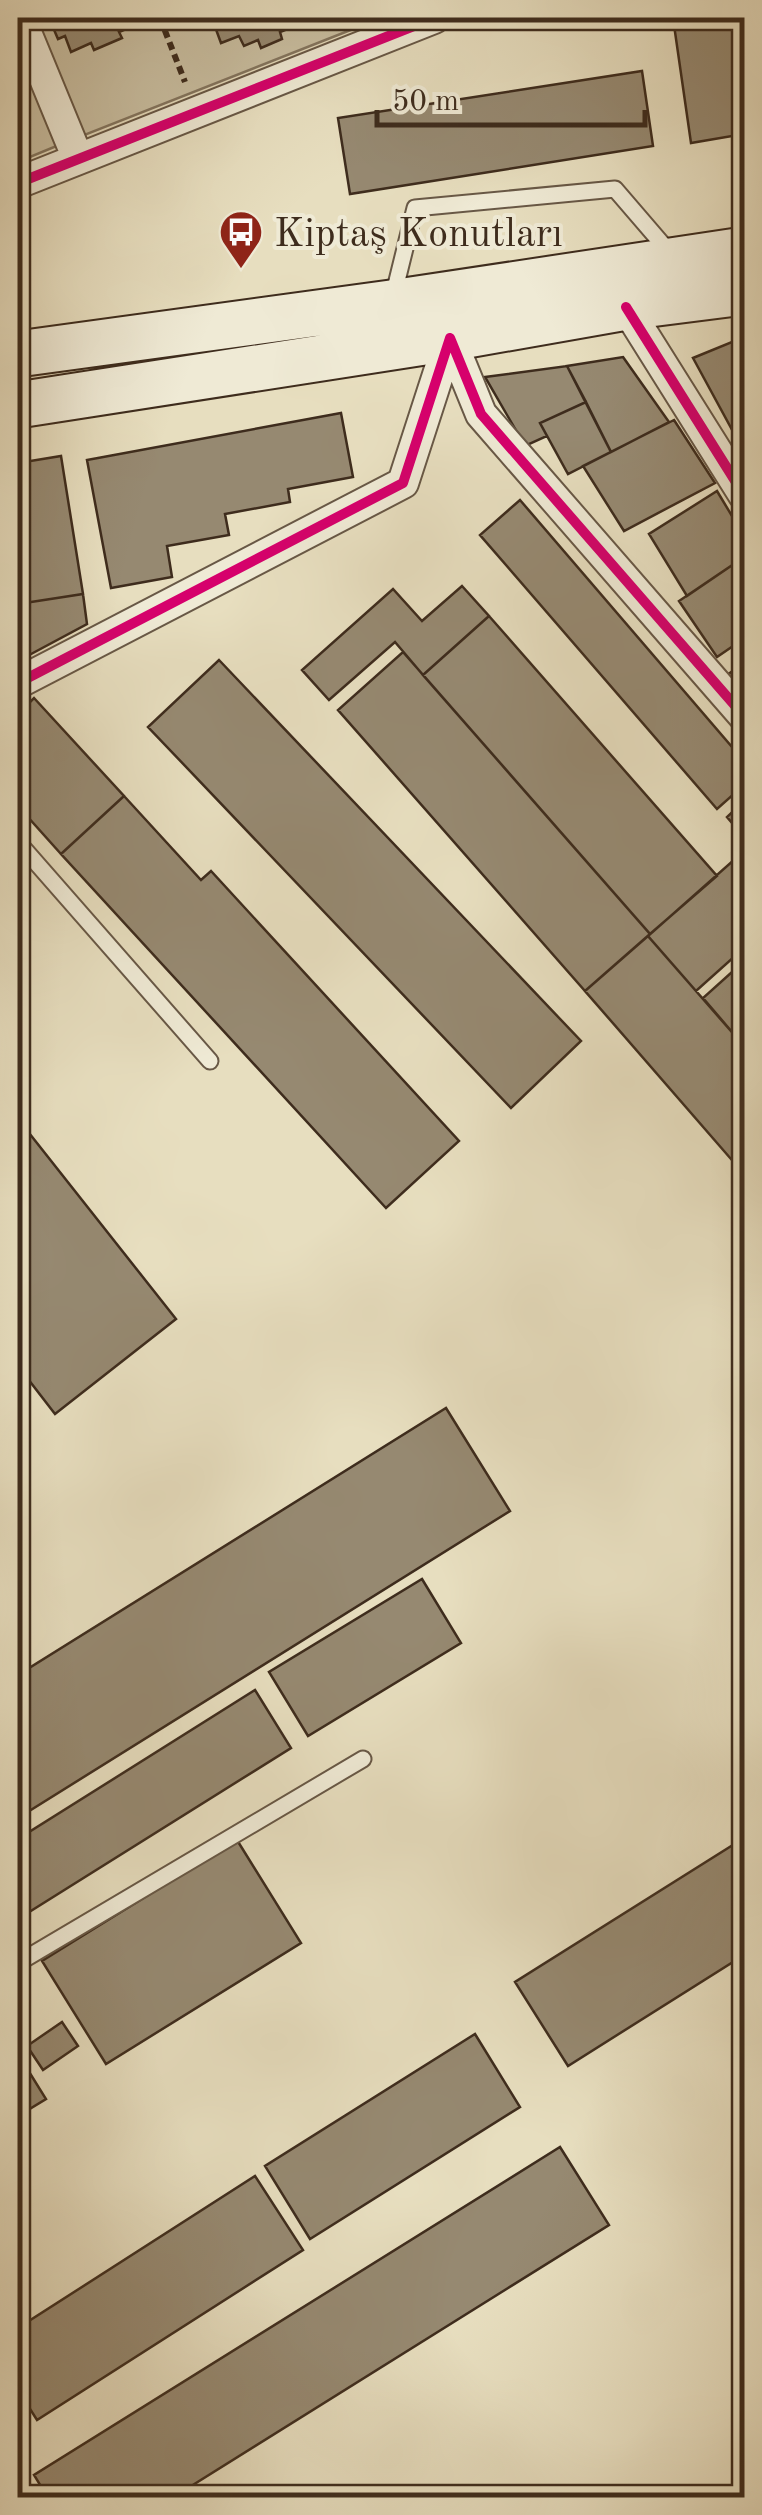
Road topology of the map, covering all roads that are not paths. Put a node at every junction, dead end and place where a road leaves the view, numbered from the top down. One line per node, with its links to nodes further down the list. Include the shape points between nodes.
1 (20, 18): 3 (street)
2 (419, 20): 3 (street)
3 (78, 159): 4 (street)
4 (18, 183)
5 (744, 250): 6 (main road)
6 (676, 260): 8 (main road); 8 (lane, via 615,190 414,208)
7 (744, 292): 9 (main road)
8 (392, 304): 11 (main road)
9 (626, 308): 10 (main road); 13 (street)
10 (450, 338): 12 (main road); 14 (street, via 403,483); 15 (street, via 481,414)
11 (18, 354)
12 (18, 404)
13 (744, 495)
14 (18, 683)
15 (744, 716)
16 (18, 842): 17 (lane)
17 (210, 1061)
18 (364, 1758): 19 (lane)
19 (18, 1964)

